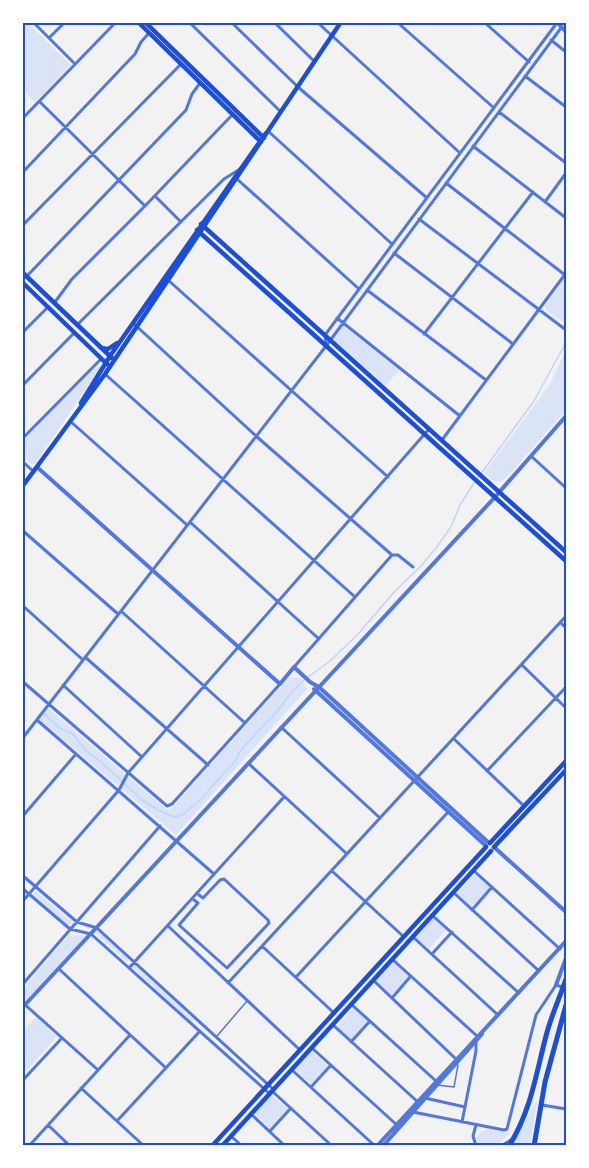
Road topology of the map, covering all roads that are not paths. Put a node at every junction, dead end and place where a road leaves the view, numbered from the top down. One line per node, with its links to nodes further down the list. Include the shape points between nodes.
1 (33, 22): 18 (street)
2 (65, 22): 18 (street)
3 (116, 22): 23 (street)
4 (138, 22): 15 (main road)
5 (145, 22): 15 (main road)
6 (189, 22): 31 (street)
7 (231, 22): 27 (street)
8 (274, 22): 21 (street)
9 (317, 22): 17 (street)
10 (341, 22): 17 (main road)
11 (398, 22): 30 (street)
12 (484, 22): 22 (street)
13 (556, 23): 14 (street); 22 (street)
14 (561, 28): 16 (street); 19 (street)
15 (151, 31): 24 (main road); 35 (street); 37 (main road)
16 (567, 32)
17 (332, 37): 21 (main road); 39 (street)
18 (49, 39): 23 (street)
19 (551, 40): 20 (street); 25 (street)
20 (567, 52)
21 (315, 62): 27 (main road)
22 (529, 62): 30 (street)
23 (75, 64): 28 (street)
24 (181, 64): 26 (main road); 40 (street)
25 (525, 76): 29 (street); 32 (street)
26 (200, 83): 33 (main road); 46 (street, via 186,110)
27 (298, 87): 31 (main road); 50 (street)
28 (39, 102): 34 (street); 35 (street)
29 (567, 107)
30 (494, 108): 39 (street)
31 (280, 112): 36 (main road)
32 (498, 112): 38 (street); 41 (street)
33 (233, 114): 37 (main road); 49 (street)
34 (22, 119)
35 (67, 128): 40 (street); 43 (street)
36 (268, 131): 37 (main road); 60 (street)
37 (262, 139): 42 (main road)
38 (473, 146): 47 (street); 48 (street)
39 (460, 153): 50 (street)
40 (93, 155): 46 (street); 56 (street)
41 (567, 163)
42 (241, 170): 45 (main road); 55 (street, via 224,179); 57 (main road)
43 (22, 173)
44 (567, 173): 51 (street)
45 (237, 179): 57 (main road); 67 (street)
46 (119, 180): 52 (street); 63 (street)
47 (446, 183): 54 (street); 58 (street)
48 (533, 192): 51 (street); 58 (street)
49 (155, 196): 52 (street); 55 (street)
50 (427, 198): 60 (street)
51 (545, 202): 53 (street)
52 (146, 206): 70 (street, via 72,279)
53 (567, 218)
54 (419, 219): 61 (street); 62 (street)
55 (181, 222): 76 (street)
56 (22, 226)
57 (203, 226): 59 (main road); 81 (main road)
58 (505, 228): 62 (street); 64 (street)
59 (199, 231): 65 (main road); 75 (main road); 86 (main road)
60 (392, 244): 67 (street)
61 (394, 253): 68 (street); 69 (street)
62 (478, 264): 69 (street); 72 (street)
63 (25, 274): 70 (main road)
64 (566, 274): 72 (street)
65 (168, 280): 75 (main road); 93 (street)
66 (22, 282): 71 (main road)
67 (359, 289): 73 (street)
68 (366, 290): 74 (street); 80 (street)
69 (452, 298): 80 (street); 84 (street)
70 (54, 303): 76 (main road)
71 (48, 307): 78 (street); 79 (main road)
72 (538, 310): 77 (street); 84 (street)
73 (337, 318): 74 (street); 81 (street)
74 (343, 322): 83 (street); 94 (street)
75 (135, 324): 82 (main road); 87 (main road); 99 (street)
76 (77, 325): 85 (main road)
77 (566, 329)
78 (22, 333)
79 (74, 333): 88 (main road); 92 (street)
80 (424, 334): 91 (street)
81 (325, 335): 83 (main road); 86 (street)
82 (122, 339): 85 (main road, via 108,350); 87 (main road)
83 (330, 340): 86 (street); 97 (main road)
84 (513, 345): 91 (street)
85 (98, 346): 87 (main road)
86 (326, 346): 93 (street); 98 (main road)
87 (112, 358): 89 (main road)
88 (101, 359): 89 (main road); 100 (street)
89 (108, 365): 90 (main road); 96 (main road)
90 (105, 374): 96 (main road); 106 (street)
91 (486, 381): 94 (street)
92 (22, 386)
93 (291, 391): 99 (street); 105 (street)
94 (460, 416): 101 (street)
95 (567, 416): 102 (street)
96 (70, 421): 104 (main road); 112 (street)
97 (429, 429): 98 (street); 101 (main road)
98 (425, 434): 105 (street); 110 (main road)
99 (256, 436): 106 (street); 111 (street)
100 (22, 439)
101 (442, 440): 109 (main road)
102 (531, 456): 108 (street); 109 (street)
103 (22, 461): 104 (street)
104 (35, 470): 107 (main road); 121 (street)
105 (388, 477): 111 (street)
106 (222, 480): 112 (street); 118 (street)
107 (22, 488)
108 (567, 488)
109 (499, 492): 110 (street); 114 (main road)
110 (495, 497): 115 (main road); 139 (street)
111 (351, 519): 117 (street); 118 (street)
112 (188, 523): 121 (street); 123 (street)
113 (22, 530): 125 (street)
114 (550, 537): 115 (main road); 116 (main road)
115 (545, 542): 119 (main road)
116 (567, 552)
117 (392, 555): 120 (street); 122 (street)
118 (315, 561): 122 (street); 123 (street)
119 (567, 561)
120 (413, 567)
121 (153, 570): 125 (street); 130 (street)
122 (355, 597): 129 (street)
123 (279, 603): 129 (street); 130 (street)
124 (22, 605): 131 (street)
125 (119, 613): 131 (street); 137 (street)
126 (567, 616): 127 (street)
127 (561, 623): 128 (street); 132 (street)
128 (567, 628)
129 (319, 639): 133 (street)
130 (239, 647): 135 (street); 137 (street)
131 (84, 658): 136 (street); 146 (street)
132 (522, 665): 140 (street); 148 (street)
133 (294, 668): 135 (street); 139 (street)
134 (22, 681): 141 (street)
135 (280, 684): 144 (street)
136 (63, 685): 141 (street); 150 (street)
137 (204, 686): 144 (street); 146 (street)
138 (567, 687): 140 (street)
139 (317, 688): 145 (street); 157 (street)
140 (556, 698): 142 (street); 155 (street)
141 (49, 704): 143 (street); 156 (street)
142 (567, 708)
143 (37, 720): 147 (street); 149 (street)
144 (245, 723): 153 (street)
145 (281, 728): 152 (street); 163 (street)
146 (167, 729): 150 (street); 153 (street)
147 (22, 739)
148 (453, 739): 155 (street); 157 (street)
149 (76, 754): 158 (street); 162 (street)
150 (142, 757): 156 (street)
151 (567, 761): 160 (main road)
152 (248, 763): 159 (street); 165 (street)
153 (208, 765): 156 (street, via 172,804 165,805)
154 (567, 770): 166 (main road)
155 (487, 771): 160 (street)
156 (128, 772): 158 (street)
157 (416, 779): 161 (street); 163 (street)
158 (119, 790): 164 (street); 172 (street)
159 (285, 797): 167 (street); 170 (street)
160 (524, 806): 166 (main road)
161 (450, 811): 166 (street); 181 (street)
162 (22, 817)
163 (380, 818): 167 (street)
164 (160, 826): 165 (street); 185 (street)
165 (177, 840): 170 (street); 187 (street)
166 (490, 846): 168 (main road); 179 (main road); 183 (street)
167 (347, 854): 169 (street)
168 (473, 870): 173 (street); 175 (main road)
169 (331, 871): 181 (street); 195 (street)
170 (214, 874): 186 (street)
171 (22, 875): 172 (street)
172 (36, 887): 176 (street); 185 (street)
173 (492, 887): 182 (street); 196 (street)
174 (22, 888): 176 (street)
175 (453, 892): 179 (main road); 182 (street)
176 (30, 894): 180 (street); 188 (street)
177 (199, 895): 178 (street, via 203,898 222,879 269,923 226,968 179,925 198,903)
178 (194, 900)
179 (440, 901): 184 (main road); 191 (main road)
180 (22, 902)
181 (365, 902): 191 (street); 207 (street)
182 (472, 910): 205 (street)
183 (567, 912)
184 (432, 915): 189 (street); 192 (main road)
185 (77, 922): 187 (street); 188 (street)
186 (167, 926): 202 (street); 210 (street)
187 (97, 928): 190 (street); 202 (street)
188 (70, 929): 190 (street); 211 (street)
189 (452, 932): 199 (street); 216 (street)
190 (91, 934): 203 (street); 204 (street)
191 (404, 937): 194 (main road)
192 (412, 937): 197 (main road); 199 (street)
193 (567, 941): 196 (street)
194 (396, 945): 197 (main road); 214 (main road)
195 (262, 946): 207 (street); 210 (street)
196 (560, 949): 198 (street); 205 (street)
197 (401, 950): 201 (main road)
198 (567, 953)
199 (432, 954): 223 (street)
200 (567, 958): 212 (street)
201 (392, 959): 206 (street); 209 (main road)
202 (134, 962): 203 (street); 230 (street)
203 (129, 968): 227 (street)
204 (58, 969): 220 (street); 229 (street)
205 (539, 971): 216 (street)
206 (411, 976): 217 (street); 233 (street)
207 (296, 977): 222 (street)
208 (567, 979): 213 (main road)
209 (373, 980): 215 (main road); 217 (street)
210 (228, 983): 218 (street)
211 (22, 985)
212 (556, 985): 213 (street); 259 (street, via 536,1015 509,1127 504,1130)
213 (563, 988): 263 (main road, via 546,1034 527,1112)
214 (356, 989): 215 (main road); 222 (main road)
215 (361, 993): 219 (main road)
216 (519, 993): 223 (street)
217 (392, 998): 237 (street)
218 (247, 1000): 230 (lane); 236 (street)
219 (351, 1004): 224 (street); 225 (main road)
220 (24, 1005): 232 (street)
221 (567, 1005): 226 (main road)
222 (334, 1013): 228 (main road)
223 (498, 1015): 233 (street)
224 (370, 1021): 234 (street); 243 (street)
225 (332, 1025): 231 (main road); 234 (street)
226 (564, 1025): 250 (main road)
227 (200, 1031): 239 (street); 244 (street)
228 (316, 1032): 231 (main road); 236 (main road)
229 (130, 1035): 239 (street); 241 (street)
230 (216, 1037): 244 (street)
231 (321, 1037): 235 (main road)
232 (62, 1038): 241 (street); 242 (street)
233 (476, 1039): 237 (street); 251 (street)
234 (351, 1042): 249 (street)
235 (312, 1047): 238 (street); 240 (main road)
236 (300, 1050): 244 (main road)
237 (457, 1060): 243 (street); 243 (lane, via 454,1087)
238 (332, 1065): 245 (street); 260 (street)
239 (166, 1068): 256 (street)
240 (292, 1069): 245 (street); 247 (main road)
241 (98, 1070): 246 (street)
242 (22, 1081)
243 (435, 1083): 248 (street)
244 (266, 1087): 247 (street); 268 (main road)
245 (311, 1087): 273 (street)
246 (81, 1088): 256 (street); 258 (street)
247 (272, 1091): 252 (street); 255 (main road)
248 (423, 1098): 249 (street); 251 (street)
249 (418, 1103): 254 (street); 260 (street)
250 (541, 1105): 253 (street); 264 (main road)
251 (465, 1107): 257 (street)
252 (291, 1108): 261 (street); 272 (street)
253 (567, 1109)
254 (413, 1112): 257 (street); 260 (street)
255 (251, 1114): 261 (street); 262 (main road)
256 (117, 1121): 267 (street)
257 (462, 1122): 259 (street)
258 (48, 1125): 265 (street); 266 (street)
259 (476, 1125): 275 (street)
260 (398, 1126): 273 (street); 274 (street)
261 (270, 1131): 271 (street)
262 (231, 1136): 269 (main road); 270 (street)
263 (513, 1139): 276 (street); 277 (main road)
264 (536, 1145)
265 (29, 1146)
266 (70, 1146)
267 (144, 1146)
268 (212, 1146)
269 (222, 1146)
270 (242, 1146)
271 (285, 1146)
272 (332, 1146)
273 (376, 1146)
274 (383, 1146)
275 (476, 1146)
276 (502, 1146)
277 (509, 1146)

